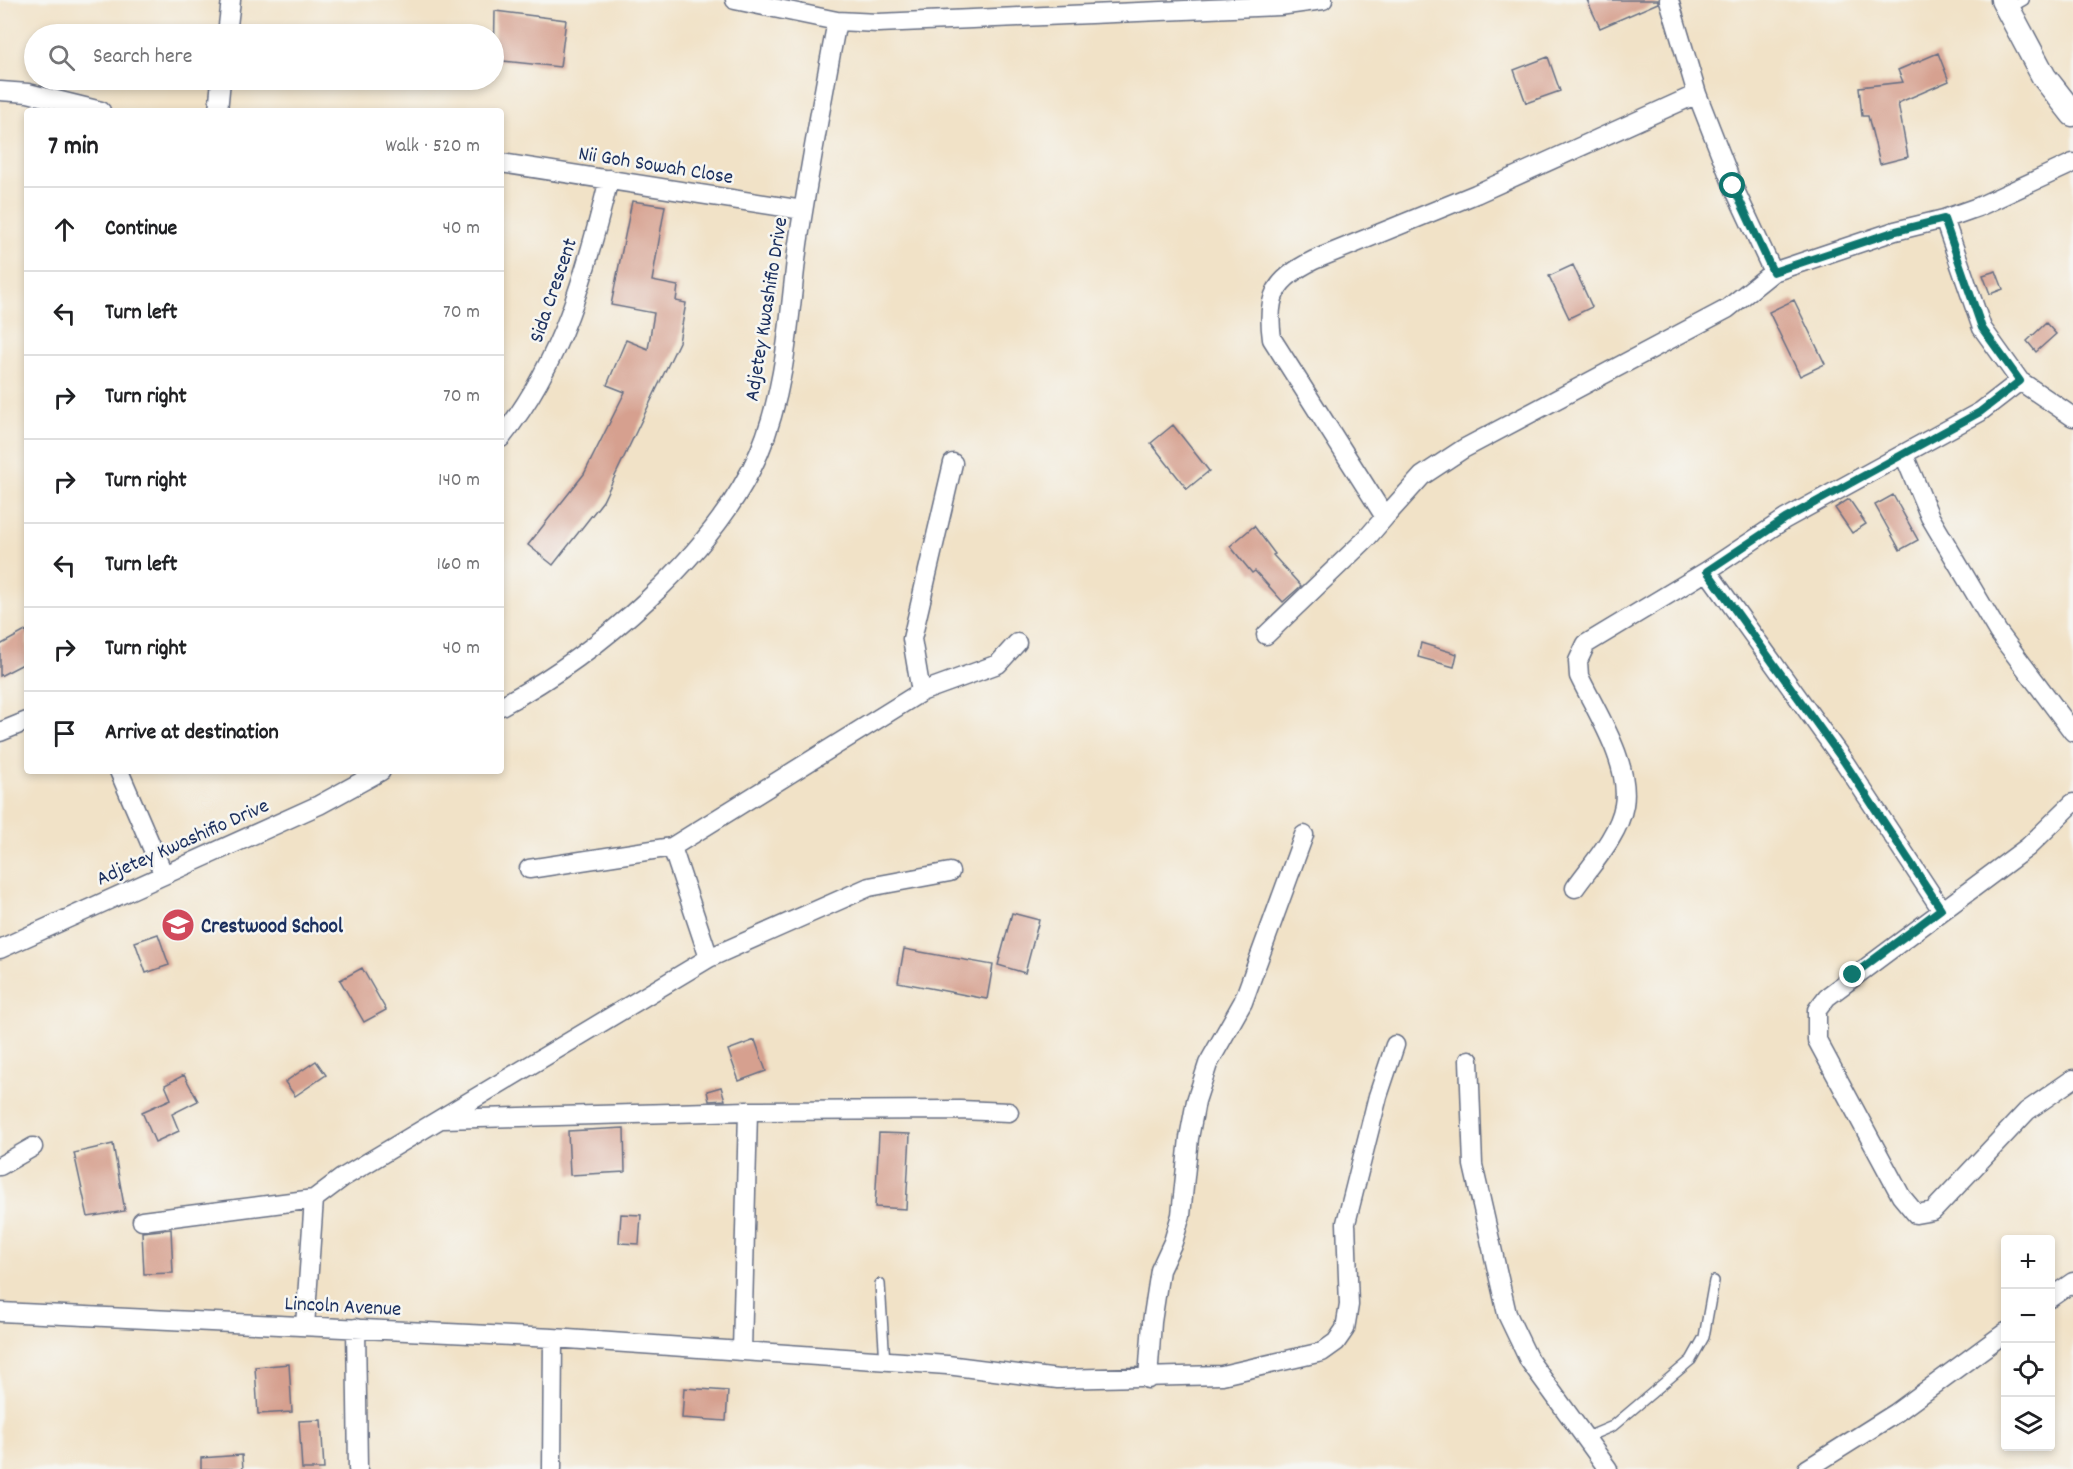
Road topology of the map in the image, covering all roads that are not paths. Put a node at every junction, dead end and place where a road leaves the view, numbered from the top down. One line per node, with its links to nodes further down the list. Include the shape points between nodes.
1 (231, 0): 7 (street)
2 (735, 0): 6 (street)
3 (1323, 0): 6 (street, via 1279,6 878,23)
4 (1669, 0): 10 (street)
5 (2011, 3): 13 (street, via 2044,77)
6 (837, 21): 17 (street, Adjetey Kwashifio Drive)
7 (228, 24)
8 (220, 90): 12 (street)
9 (0, 91): 11 (street, via 28,93)
10 (1697, 94): 19 (street, via 1733,186); 25 (street, via 1476,194 1292,270 1275,289 1268,313 1272,339)
11 (90, 108)
12 (218, 108)
13 (2073, 114)
14 (504, 163): 16 (street, Nii Goh Sowah Close)
15 (2073, 163): 18 (street, via 2026,187)
16 (609, 179): 17 (street, Nii Goh Sowah Close); 22 (street, Sida Crescent, via 592,249 555,352 540,383)
17 (803, 210): 30 (street, Adjetey Kwashifio Drive, via 777,402 758,454 732,502 650,598 593,647)
18 (1944, 219): 19 (street); 20 (street, via 1982,328)
19 (1773, 272): 25 (street, via 1727,309 1463,449 1422,476)
20 (2020, 381): 21 (street); 23 (street, via 1980,412)
21 (2073, 417)
22 (504, 434)
23 (1904, 455): 26 (street, via 1785,519); 33 (street, via 1930,517 1998,632)
24 (953, 463): 29 (street, via 912,639)
25 (1385, 517): 27 (street)
26 (1707, 571): 42 (street, via 1586,644 1578,661 1579,676 1619,760 1626,784 1624,806 1612,834); 43 (street, via 1845,763)
27 (1266, 635)
28 (1017, 643): 29 (street, via 998,664)
29 (921, 692): 38 (street)
30 (504, 704)
31 (24, 721): 32 (street)
32 (0, 732)
33 (2073, 732)
34 (120, 774): 41 (street)
35 (376, 774): 41 (street, Adjetey Kwashifio Drive, via 319,805)
36 (2073, 803): 43 (street, via 2028,847)
37 (1304, 835): 67 (street, via 1244,1002 1208,1064 1196,1101 1181,1215 1160,1270)
38 (672, 847): 39 (street); 45 (street)
39 (529, 869)
40 (950, 872): 45 (street, via 869,887)
41 (163, 873): 44 (street, Adjetey Kwashifio Drive)
42 (1575, 888)
43 (1941, 909): 48 (street, via 1827,996 1817,1010 1817,1040 1901,1196 1916,1214 1933,1211 2027,1111)
44 (0, 949)
45 (709, 958): 51 (street)
46 (1395, 1045): 67 (street, Lincoln Avenue, via 1346,1223 1349,1305 1345,1329 1336,1342 1323,1352 1222,1375)
47 (1469, 1060): 68 (street, via 1473,1165 1507,1314 1529,1360)
48 (2073, 1078)
49 (748, 1111): 50 (street); 51 (street); 65 (street)
50 (1009, 1112)
51 (441, 1119): 54 (street)
52 (33, 1147): 53 (street)
53 (0, 1166)
54 (314, 1199): 55 (street); 61 (street)
55 (142, 1221)
56 (1714, 1281): 68 (lane, via 1704,1337 1691,1360 1613,1426)
57 (2073, 1282): 59 (street)
58 (880, 1284): 66 (lane)
59 (2055, 1295)
60 (0, 1312): 61 (street, Lincoln Avenue)
61 (305, 1326): 62 (street, Lincoln Avenue)
62 (356, 1328): 64 (street, Lincoln Avenue); 70 (street)
63 (2001, 1336): 69 (street)
64 (553, 1338): 65 (street, Lincoln Avenue); 71 (street)
65 (742, 1351): 66 (street, Lincoln Avenue)
66 (885, 1363): 67 (street, Lincoln Avenue, via 947,1365 1058,1379)
67 (1148, 1379)
68 (1587, 1437): 72 (street)
69 (1838, 1461): 73 (street)
70 (358, 1469)
71 (552, 1469)
72 (1608, 1469)
73 (1807, 1469)

